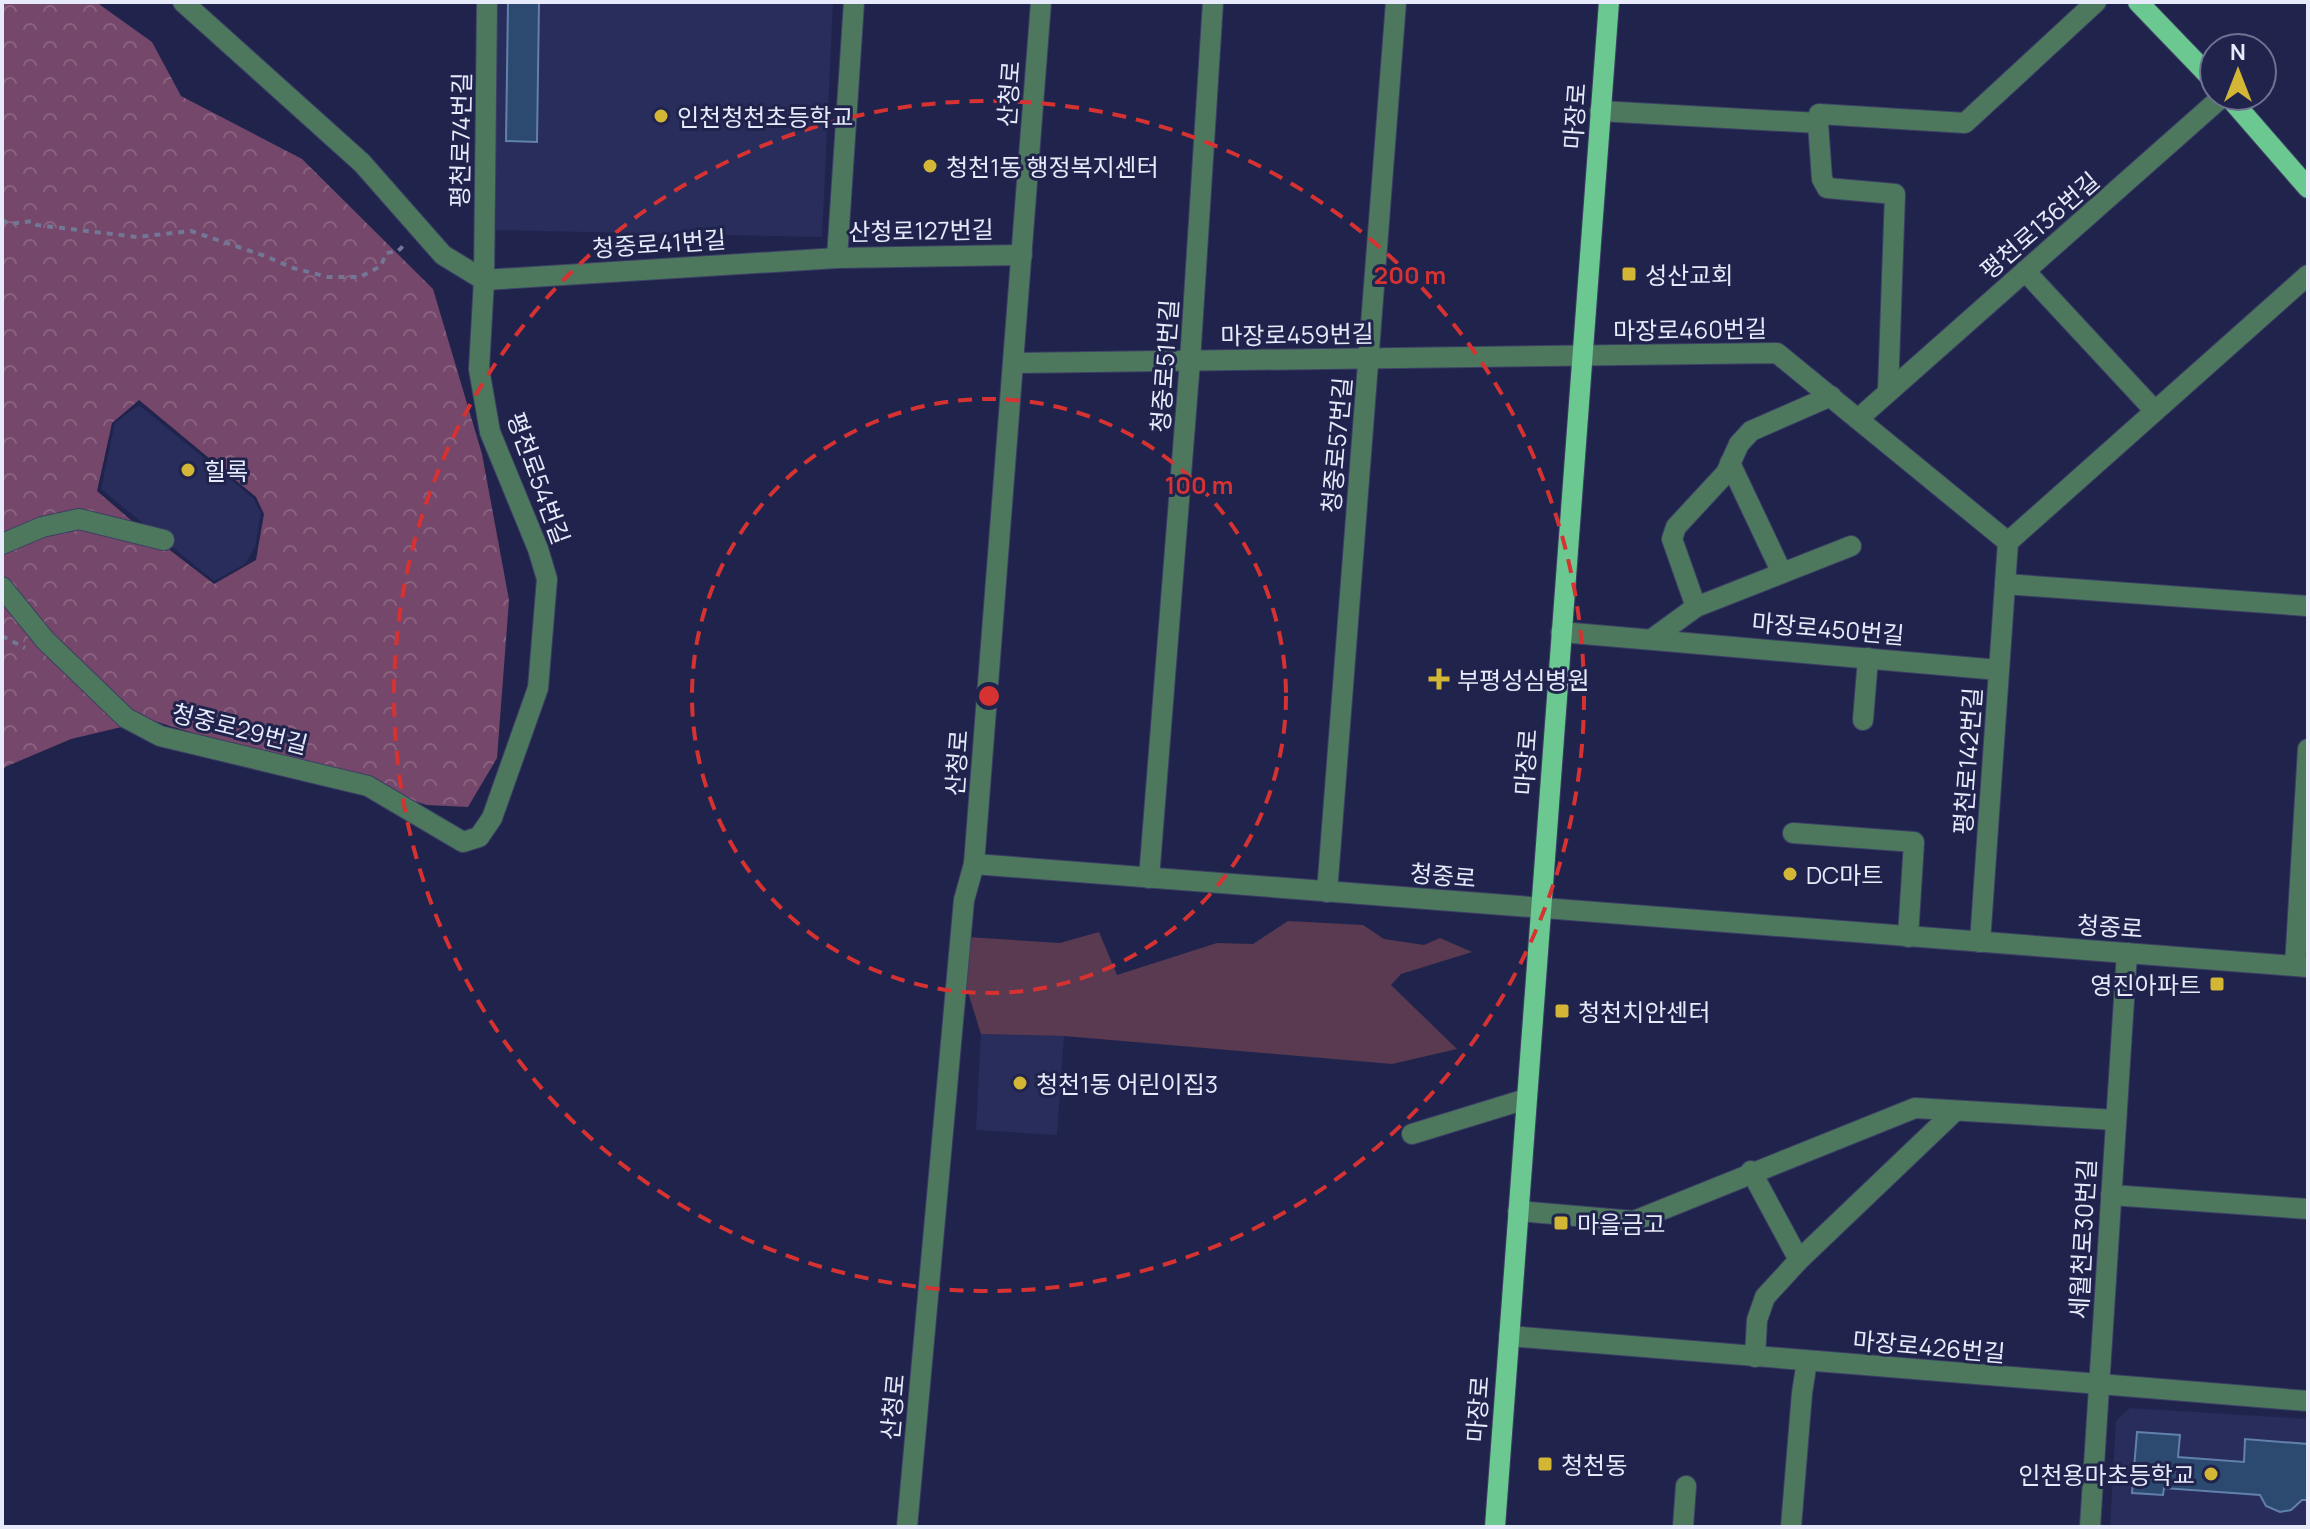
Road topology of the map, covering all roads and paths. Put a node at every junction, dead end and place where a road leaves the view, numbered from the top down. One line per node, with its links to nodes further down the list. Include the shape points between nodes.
1 (183, 2): 17 (street, via 362,163)
2 (487, 2): 22 (street, 평천로74번길)
3 (854, 2): 19 (street, 산청로127번길)
4 (1041, 2): 18 (street, 산청로)
5 (1213, 2): 25 (street, 청중로51번길)
6 (1396, 2): 24 (street, 청중로57번길)
7 (1609, 2): 11 (main road, 마장로)
8 (2096, 2): 14 (street, via 1965,123 1819,114)
9 (2138, 2): 10 (main road)
10 (2198, 64)
11 (1600, 111): 14 (street); 23 (main road, 마장로)
12 (2207, 112): 20 (street, 평천로136번길)
13 (2239, 112): 15 (main road)
14 (1818, 123): 27 (street, via 1827,188 1895,194)
15 (2308, 188)
16 (2, 220): 17 (path, via 137,237 191,231 293,268 356,278 381,266 386,253 398,251)
17 (419, 228): 22 (street, via 443,255)
18 (1022, 255): 19 (street, 산청로127번길); 26 (street, 산청로)
19 (837, 258): 22 (street, 청중로41번길)
20 (2025, 271): 27 (street, 평천로136번길); 29 (street)
21 (2308, 275): 29 (street)
22 (484, 280): 48 (street, 평천로54번길, via 479,369 490,432 547,579 538,688 492,818 479,837)
23 (1582, 357): 24 (street, 마장로459번길); 28 (street, 마장로460번길, via 1777,353); 41 (main road, 마장로)
24 (1369, 359): 25 (street, 마장로459번길); 51 (street, 청중로57번길)
25 (1190, 361): 26 (street, 마장로459번길); 50 (street, 청중로51번길)
26 (1013, 363): 49 (street, 산청로)
27 (1888, 392): 30 (street, 평천로136번길)
28 (1831, 396): 30 (street, 마장로460번길); 31 (street, via 1751,431)
29 (2155, 411): 33 (street)
30 (1858, 419): 33 (street, 마장로460번길)
31 (1730, 463): 36 (street); 40 (street, via 1676,527 1672,539)
32 (164, 540): 34 (street, via 79,519)
33 (2008, 542): 37 (street, 평천로142번길)
34 (2, 544)
35 (1851, 546): 36 (street, 마장로450번길)
36 (1782, 573): 40 (street, 마장로450번길)
37 (2005, 584): 39 (street); 44 (street, 평천로142번길)
38 (2, 587): 48 (street, 청중로29번길, via 45,640 126,718 160,736 368,786)
39 (2308, 606)
40 (1696, 607): 42 (street, 마장로450번길)
41 (1561, 632): 42 (street, 마장로450번길); 52 (main road, 마장로)
42 (1652, 639): 43 (street, 마장로450번길)
43 (1868, 658): 44 (street, 마장로450번길); 45 (street)
44 (1999, 670): 54 (street, 평천로142번길)
45 (1863, 720)
46 (2308, 749): 56 (street)
47 (1793, 833): 53 (street, via 1914,842)
48 (463, 842)
49 (974, 864): 50 (street, 청중로); 72 (street, 산청로, via 964,900)
50 (1149, 878): 51 (street, 청중로)
51 (1327, 892): 52 (street, 청중로)
52 (1540, 908): 53 (street, 청중로); 57 (main road, 마장로)
53 (1908, 937): 54 (street, 청중로)
54 (1980, 942): 55 (street, 청중로)
55 (2127, 953): 56 (street, 청중로); 59 (street, 세월천로30번길)
56 (2302, 967)
57 (1526, 1099): 60 (street); 64 (main road, 마장로)
58 (1954, 1112): 59 (street); 61 (street, via 1915,1108); 65 (street)
59 (2116, 1120): 62 (street, 세월천로30번길)
60 (1412, 1134)
61 (1751, 1171): 64 (street, via 1634,1221); 65 (street)
62 (2111, 1195): 63 (street); 69 (street, 세월천로30번길)
63 (2308, 1209)
64 (1518, 1211): 66 (main road, 마장로)
65 (1799, 1260): 67 (street, via 1765,1297 1757,1320)
66 (1509, 1336): 67 (street, 마장로426번길); 73 (main road, 마장로)
67 (1755, 1357): 68 (street, 마장로426번길)
68 (1807, 1361): 69 (street, 마장로426번길); 75 (street)
69 (2100, 1386): 70 (street, 마장로426번길); 76 (street, 세월천로30번길)
70 (2308, 1401)
71 (1686, 1486): 74 (street)
72 (907, 1527)
73 (1495, 1527)
74 (1683, 1527)
75 (1791, 1527)
76 (2090, 1527)

